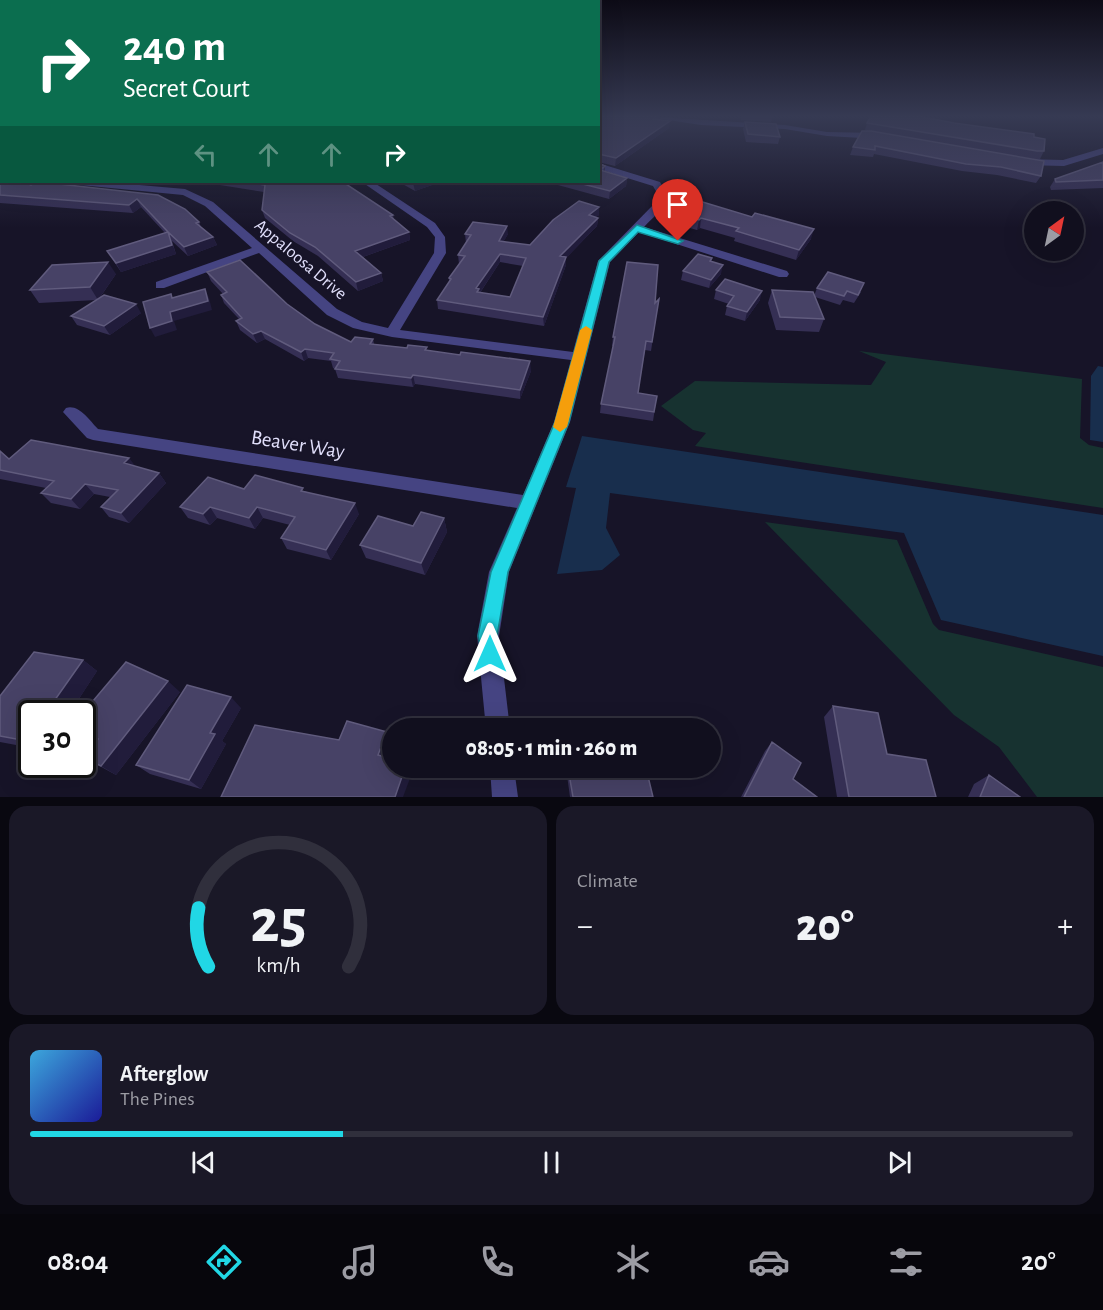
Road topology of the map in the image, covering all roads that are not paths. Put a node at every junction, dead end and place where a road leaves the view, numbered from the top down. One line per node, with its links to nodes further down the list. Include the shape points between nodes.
1 (1096, 153): 2 (street, via 1052,164)
2 (1011, 159)
3 (600, 167): 6 (street, via 657,184 662,193 661,203)
4 (90, 183): 7 (street, Appaloosa Drive, via 185,192 208,204)
5 (368, 183): 10 (street, via 431,225 440,237 440,253)
6 (637, 228): 8 (street); 11 (street, via 604,261)
7 (260, 249): 9 (street); 10 (street, Appaloosa Drive, via 332,312 358,325)
8 (783, 274)
9 (160, 285)
10 (392, 333): 11 (street, Appaloosa Drive)
11 (579, 357): 13 (street, via 562,422)
12 (71, 412): 13 (street, Beaver Way, via 93,434)
13 (528, 503): 14 (street, via 499,572 488,636)
14 (497, 718)
15 (503, 778): 16 (street)
16 (505, 797)

